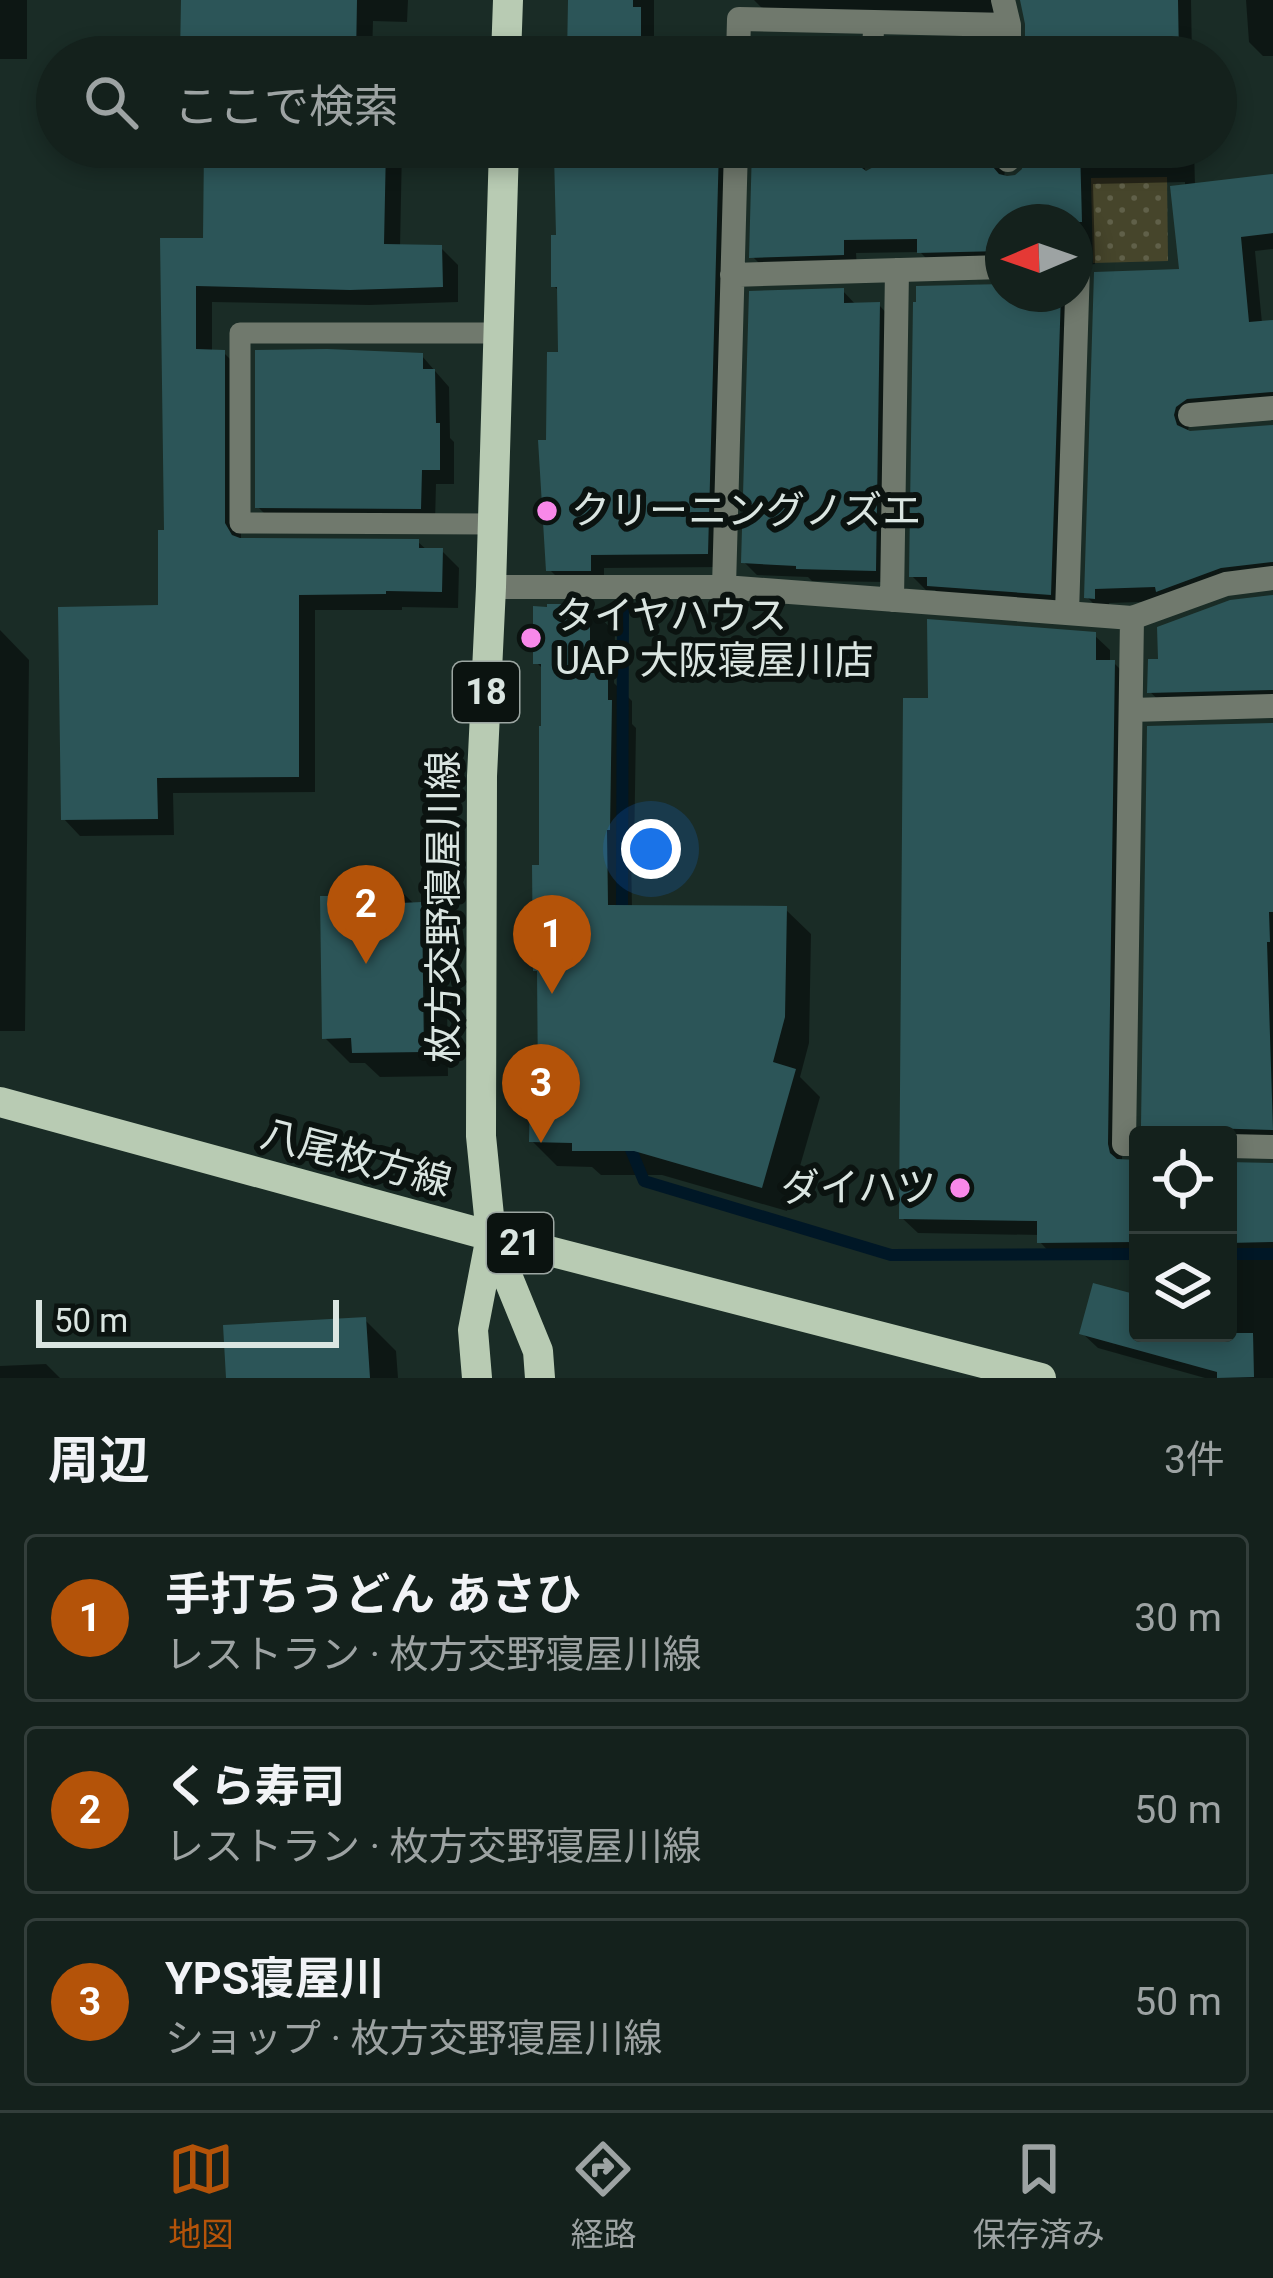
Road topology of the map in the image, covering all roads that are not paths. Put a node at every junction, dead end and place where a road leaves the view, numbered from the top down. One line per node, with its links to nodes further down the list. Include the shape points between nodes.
1 (508, 0): 4 (main road)
2 (1006, 13): 3 (street)
3 (874, 22): 5 (street, via 739,19); 6 (lane)
4 (507, 36)
5 (739, 36)
6 (873, 36)
7 (503, 168): 13 (main road, 枚方交野寝屋川線 / 18)
8 (735, 168): 11 (street)
9 (985, 268): 10 (street)
10 (896, 270): 11 (street); 20 (street)
11 (732, 275): 19 (street)
12 (1077, 312): 21 (street)
13 (499, 333): 16 (main road, 枚方交野寝屋川線 / 18); 16 (lane, via 240,333 240,523)
14 (1273, 408): 15 (street)
15 (1190, 415)
16 (493, 524): 18 (main road, 枚方交野寝屋川線 / 18)
17 (1273, 578): 22 (street, via 1226,584)
18 (491, 587): 19 (street); 29 (main road, 枚方交野寝屋川線 / 18, via 481,1112)
19 (724, 587): 20 (street)
20 (892, 601): 21 (street)
21 (1067, 613): 22 (street)
22 (1132, 618): 24 (street)
23 (1273, 706): 24 (street)
24 (1131, 710): 26 (street)
25 (0, 1102): 29 (main road, 八尾枚方線 / 21)
26 (1129, 1144)
27 (1237, 1146): 28 (street)
28 (1273, 1147)
29 (491, 1236): 30 (main road, 枚方交野寝屋川線 / 18, via 473,1330); 31 (main road, 枚方交野寝屋川線 / 18, via 538,1351); 32 (main road, 八尾枚方線 / 21)
30 (477, 1378)
31 (540, 1378)
32 (1041, 1378)

